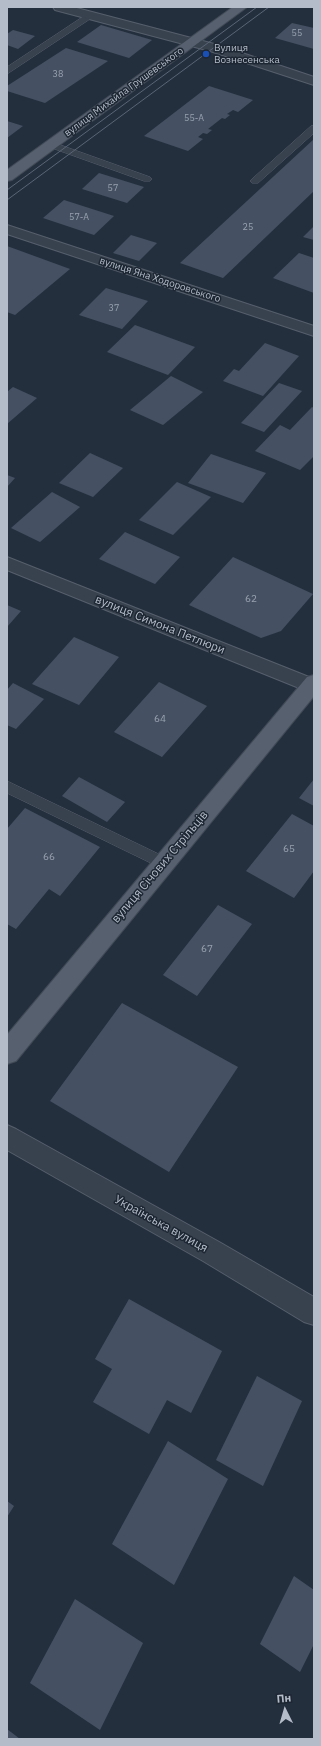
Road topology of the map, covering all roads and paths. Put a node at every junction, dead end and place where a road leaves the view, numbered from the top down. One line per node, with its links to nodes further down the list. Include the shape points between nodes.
1 (59, 7): 3 (street)
2 (241, 7): 4 (main road, вулиця Михайла Грушевського)
3 (90, 15): 4 (street); 5 (lane)
4 (193, 42): 6 (street); 8 (main road, вулиця Михайла Грушевського)
5 (7, 71)
6 (314, 81)
7 (314, 128): 11 (lane)
8 (52, 145): 9 (main road, вулиця Михайла Грушевського); 10 (lane)
9 (7, 177)
10 (147, 179)
11 (255, 181)
12 (7, 228): 13 (street, вулиця Яна Ходоровського)
13 (314, 331)
14 (7, 563): 15 (street, вулиця Симона Петлюри)
15 (313, 685): 17 (main road, вулиця Січових Стрільців)
16 (7, 787): 17 (lane)
17 (164, 863): 18 (main road, вулиця Січових Стрільців)
18 (7, 1053)
19 (7, 1137): 20 (street, Українська вулиця)
20 (314, 1312)

